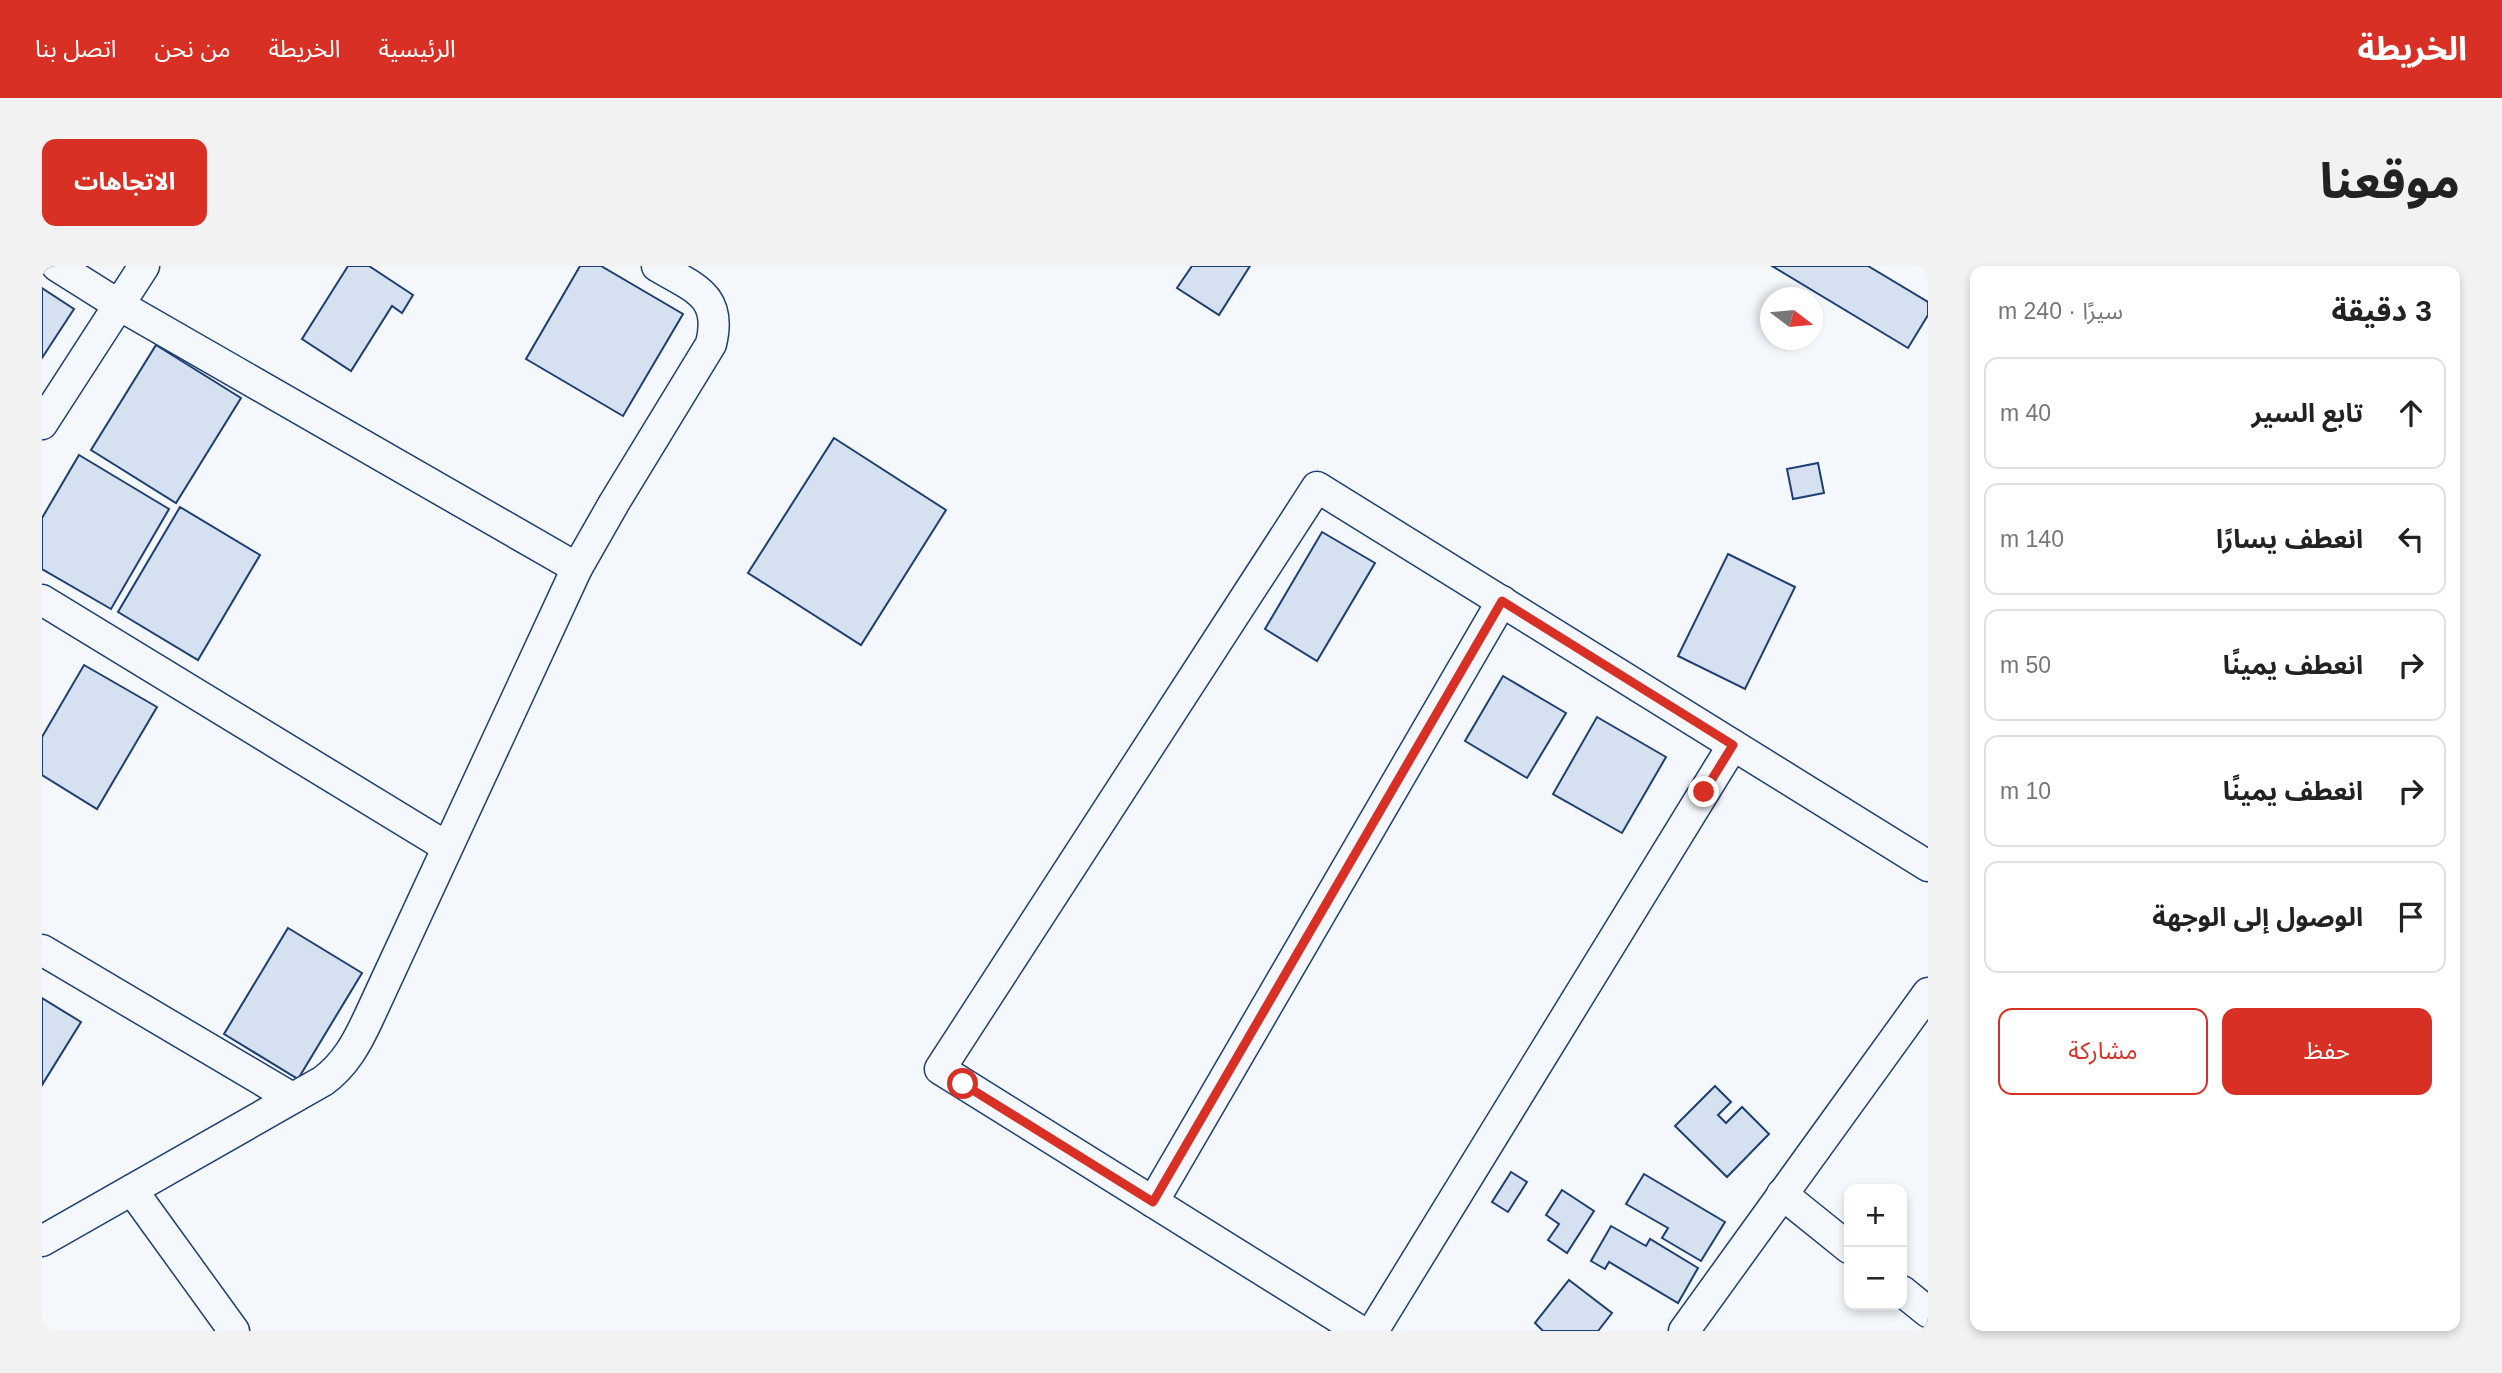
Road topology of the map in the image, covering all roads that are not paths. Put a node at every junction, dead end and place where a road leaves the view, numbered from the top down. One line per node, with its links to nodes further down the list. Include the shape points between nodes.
1 (57, 266): 4 (street)
2 (144, 266): 4 (street)
3 (657, 266): 6 (street, via 693,287 711,304 711,344)
4 (119, 304): 5 (street); 6 (street)
5 (42, 424)
6 (577, 568): 10 (street)
7 (42, 600): 10 (street)
8 (1502, 601): 9 (street); 17 (street); 17 (street, via 1317,487 940,1069)
9 (1733, 745): 11 (street); 24 (street)
10 (447, 847): 14 (street, via 348,1057 328,1077)
11 (1928, 866)
12 (42, 950): 14 (street)
13 (1928, 993): 16 (street)
14 (292, 1098): 15 (street)
15 (132, 1189): 18 (street); 22 (street)
16 (1782, 1194): 19 (street); 25 (street)
17 (1153, 1202): 23 (street)
18 (42, 1241)
19 (1848, 1247)
20 (1907, 1295): 21 (street)
21 (1928, 1312)
22 (234, 1331)
23 (1360, 1331)
24 (1373, 1331)
25 (1684, 1331)

